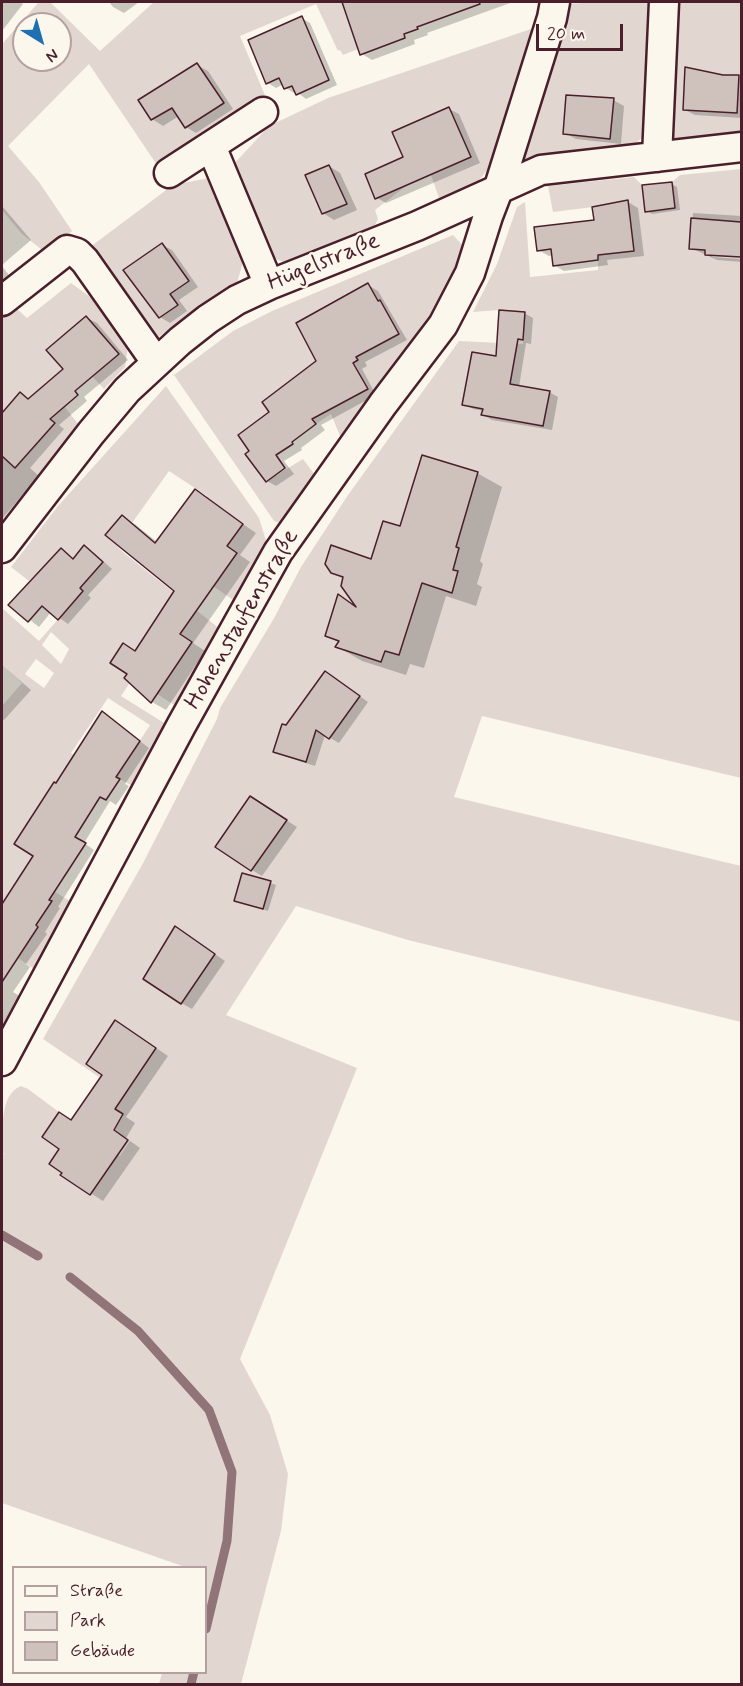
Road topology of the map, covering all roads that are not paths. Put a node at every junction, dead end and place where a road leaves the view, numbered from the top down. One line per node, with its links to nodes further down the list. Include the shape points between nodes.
1 (555, 2): 8 (street, Hohenstaufenstraße)
2 (664, 2): 6 (street)
3 (263, 112): 4 (street)
4 (211, 146): 7 (street); 9 (street)
5 (741, 147): 6 (street, Hügelstraße)
6 (657, 158): 8 (street, Hügelstraße, via 542,170)
7 (169, 173)
8 (498, 190): 9 (street, Hügelstraße); 13 (street, Hohenstaufenstraße, via 470,273 443,325 278,552)
9 (269, 285): 11 (street, Hügelstraße, via 208,319)
10 (2, 301): 11 (street, via 67,250 77,253)
11 (156, 362): 12 (street, Hügelstraße, via 91,433)
12 (2, 548)
13 (2, 1061)

